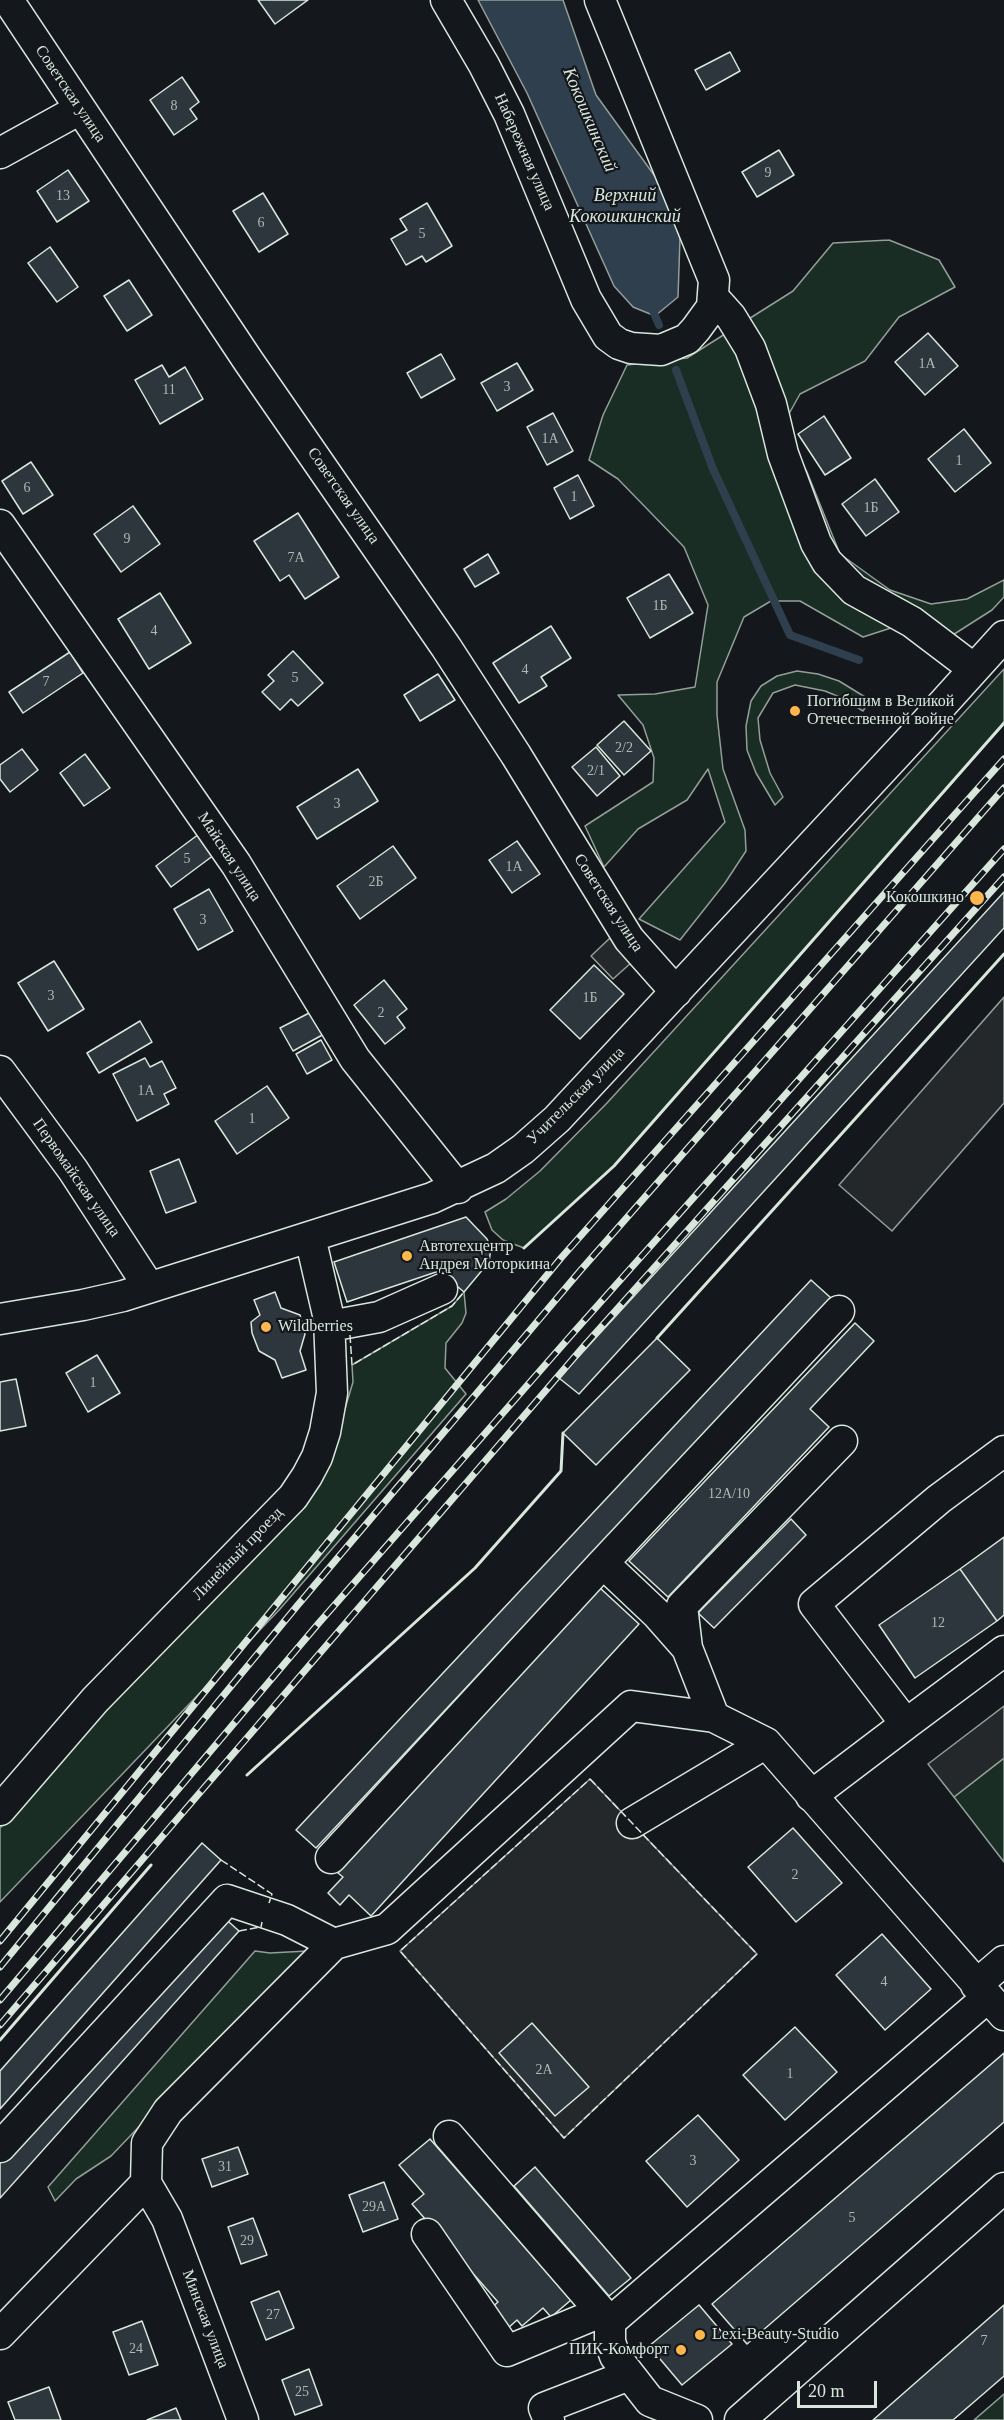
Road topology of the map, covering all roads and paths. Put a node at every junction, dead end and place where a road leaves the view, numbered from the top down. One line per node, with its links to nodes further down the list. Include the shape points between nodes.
1 (8, 0): 4 (street, Советская улица)
2 (446, 0): 6 (street, Набережная улица, via 509,114 586,298 608,336 631,348 661,350 687,339)
3 (600, 0): 6 (street, via 714,280)
4 (80, 109): 5 (street); 10 (street, Советская улица, via 446,647 629,939)
5 (0, 153)
6 (709, 308): 9 (street, via 731,317 750,348 791,475 827,562 854,590 912,622)
7 (0, 525): 12 (street, Майская улица, via 236,864 355,1059)
8 (1004, 636): 9 (street, Учительская улица)
9 (974, 669): 10 (street, Учительская улица)
10 (676, 992): 12 (street, Учительская улица, via 557,1119 496,1168)
11 (0, 1071): 14 (street, Первомайская улица, via 73,1170)
12 (458, 1188): 13 (street, Учительская улица)
13 (310, 1237): 14 (street, Учительская улица); 18 (street, Линейный проезд)
14 (149, 1287): 17 (street, Учительская улица, via 99,1302)
15 (442, 1289): 18 (street, via 379,1317)
16 (839, 1311): 21 (street)
17 (0, 1319)
18 (330, 1326): 28 (street, Линейный проезд, via 330,1412 317,1457 293,1497 95,1700)
19 (842, 1441): 22 (street, via 682,1606)
20 (1004, 1451): 25 (street, via 939,1499 814,1604)
21 (603, 1563): 22 (street); 30 (street)
22 (687, 1648): 24 (street)
23 (1004, 1651): 25 (street)
24 (714, 1717): 26 (street); 31 (street, via 632,1706 387,1929)
25 (906, 1724): 27 (street)
26 (766, 1743): 27 (street); 29 (street)
27 (811, 1796): 33 (street)
28 (0, 1810)
29 (632, 1823)
30 (331, 1858)
31 (334, 1944): 35 (street, via 287,1920 227,1900); 36 (street, via 168,2111 147,2143)
32 (1004, 1960): 33 (street)
33 (990, 1999): 39 (street)
34 (449, 2136): 39 (street)
35 (0, 2147)
36 (146, 2183): 40 (street); 43 (street, Минская улица, via 167,2219)
37 (1004, 2188): 46 (street)
38 (427, 2235): 39 (street, via 507,2351)
39 (605, 2317): 41 (street, via 609,2342)
40 (0, 2334)
41 (629, 2375): 42 (street); 44 (street, via 544,2408)
42 (664, 2414): 45 (street)
43 (243, 2420)
44 (549, 2420)
45 (697, 2420)
46 (740, 2420)

